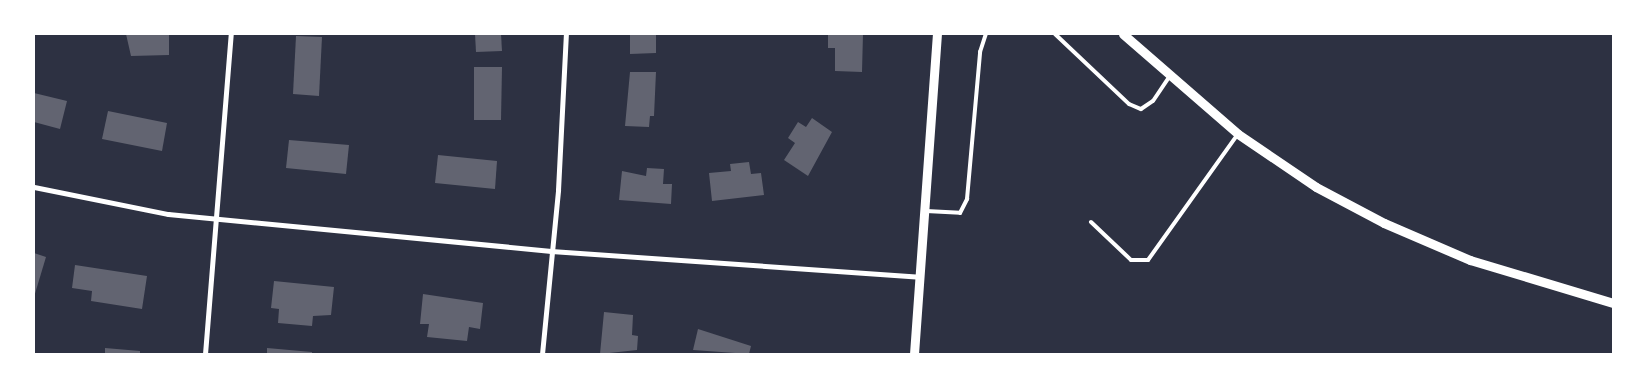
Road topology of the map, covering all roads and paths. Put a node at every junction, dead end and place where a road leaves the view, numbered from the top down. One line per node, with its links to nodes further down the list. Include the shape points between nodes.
1 (231, 34): 11 (street)
2 (566, 34): 13 (street)
3 (937, 34): 10 (street)
4 (986, 34): 10 (lane, via 980,52 967,199 960,213)
5 (1055, 34): 7 (lane, via 1128,104 1141,109 1153,102)
6 (1122, 34): 7 (street)
7 (1169, 77): 8 (street)
8 (1238, 134): 12 (lane, via 1148,260 1131,260); 15 (street, via 1316,187 1384,224 1470,260)
9 (34, 187): 11 (street, via 168,214)
10 (926, 211): 14 (street)
11 (218, 218): 13 (street); 16 (street)
12 (1090, 222)
13 (551, 251): 14 (street); 17 (street)
14 (919, 277): 18 (street)
15 (1613, 303)
16 (205, 354)
17 (542, 354)
18 (914, 354)

